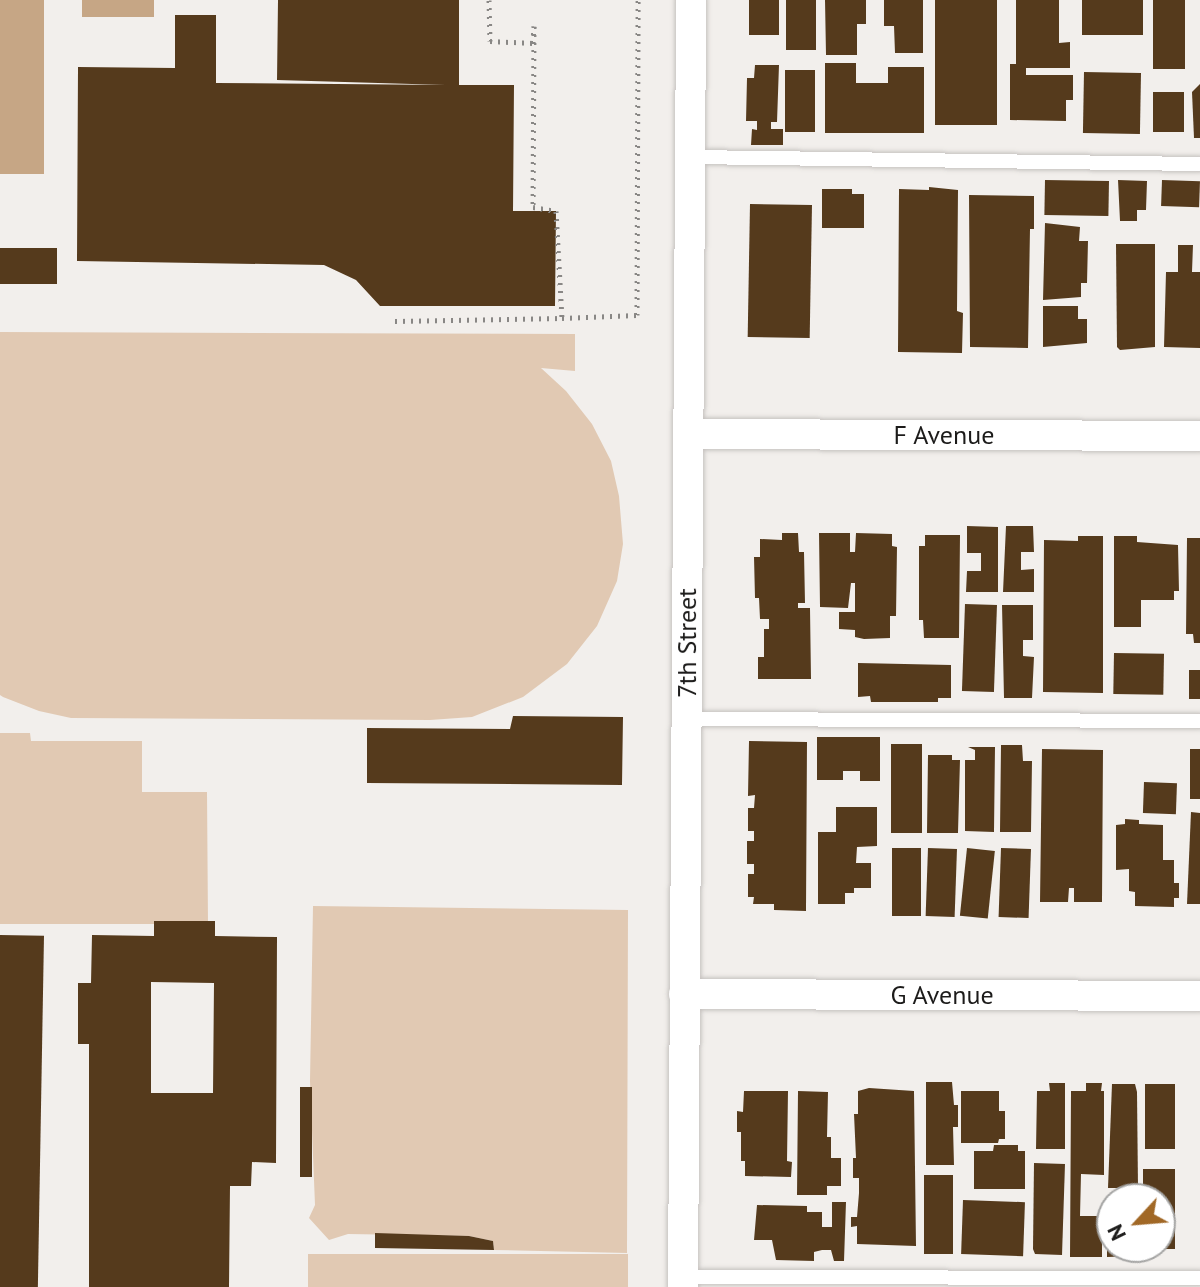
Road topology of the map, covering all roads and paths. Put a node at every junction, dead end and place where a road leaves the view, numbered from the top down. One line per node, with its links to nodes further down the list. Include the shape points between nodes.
1 (489, 0): 6 (path, via 490,41 533,43 534,26 533,207 556,211)
2 (638, 0): 6 (path, via 637,315)
3 (691, 0): 4 (street, 7th Street)
4 (690, 157): 5 (lane); 8 (street, 7th Street)
5 (1200, 164)
6 (562, 318): 7 (path)
7 (395, 321)
8 (688, 434): 9 (street, F Avenue); 10 (street, 7th Street)
9 (1200, 436)
10 (686, 719): 11 (lane); 12 (street, 7th Street)
11 (1200, 721)
12 (684, 994): 13 (street, G Avenue); 15 (street, 7th Street)
13 (1200, 996)
14 (1200, 1278): 15 (lane)
15 (683, 1282)

